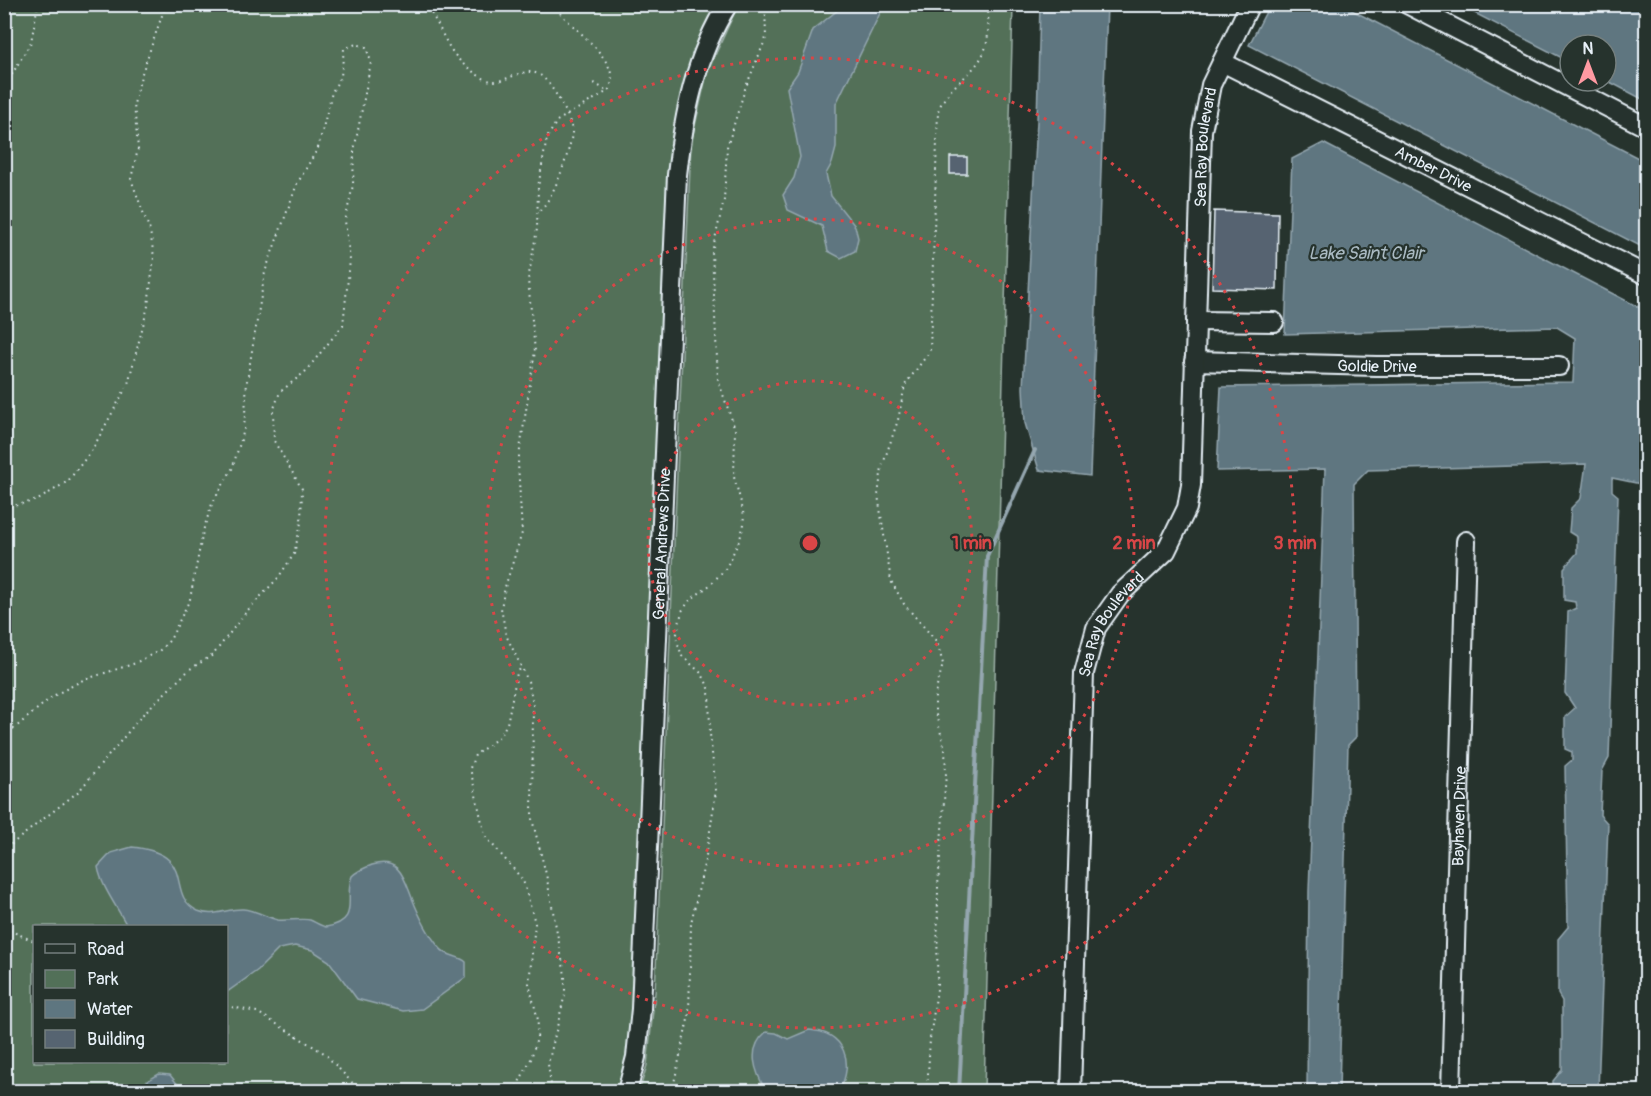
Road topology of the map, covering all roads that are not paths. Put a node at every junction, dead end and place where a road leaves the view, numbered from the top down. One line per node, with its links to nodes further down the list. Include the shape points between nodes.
1 (728, 4): 12 (street, General Andrews Drive, via 712,30 700,62 681,134 677,175 642,1009)
2 (1250, 4): 4 (street, Sea Ray Boulevard)
3 (1407, 4): 5 (street)
4 (1222, 62): 6 (street, Amber Drive); 7 (street, Sea Ray Boulevard, via 1211,85 1202,130)
5 (1647, 127)
6 (1647, 275)
7 (1196, 321): 8 (street); 9 (street, Sea Ray Boulevard)
8 (1274, 322)
9 (1194, 362): 10 (street, Goldie Drive); 13 (street, Sea Ray Boulevard, via 1187,508 1166,551 1108,609 1096,628 1084,673)
10 (1559, 366)
11 (1466, 541): 14 (street, Bayhaven Drive)
12 (627, 1092)
13 (1071, 1092)
14 (1451, 1092)

